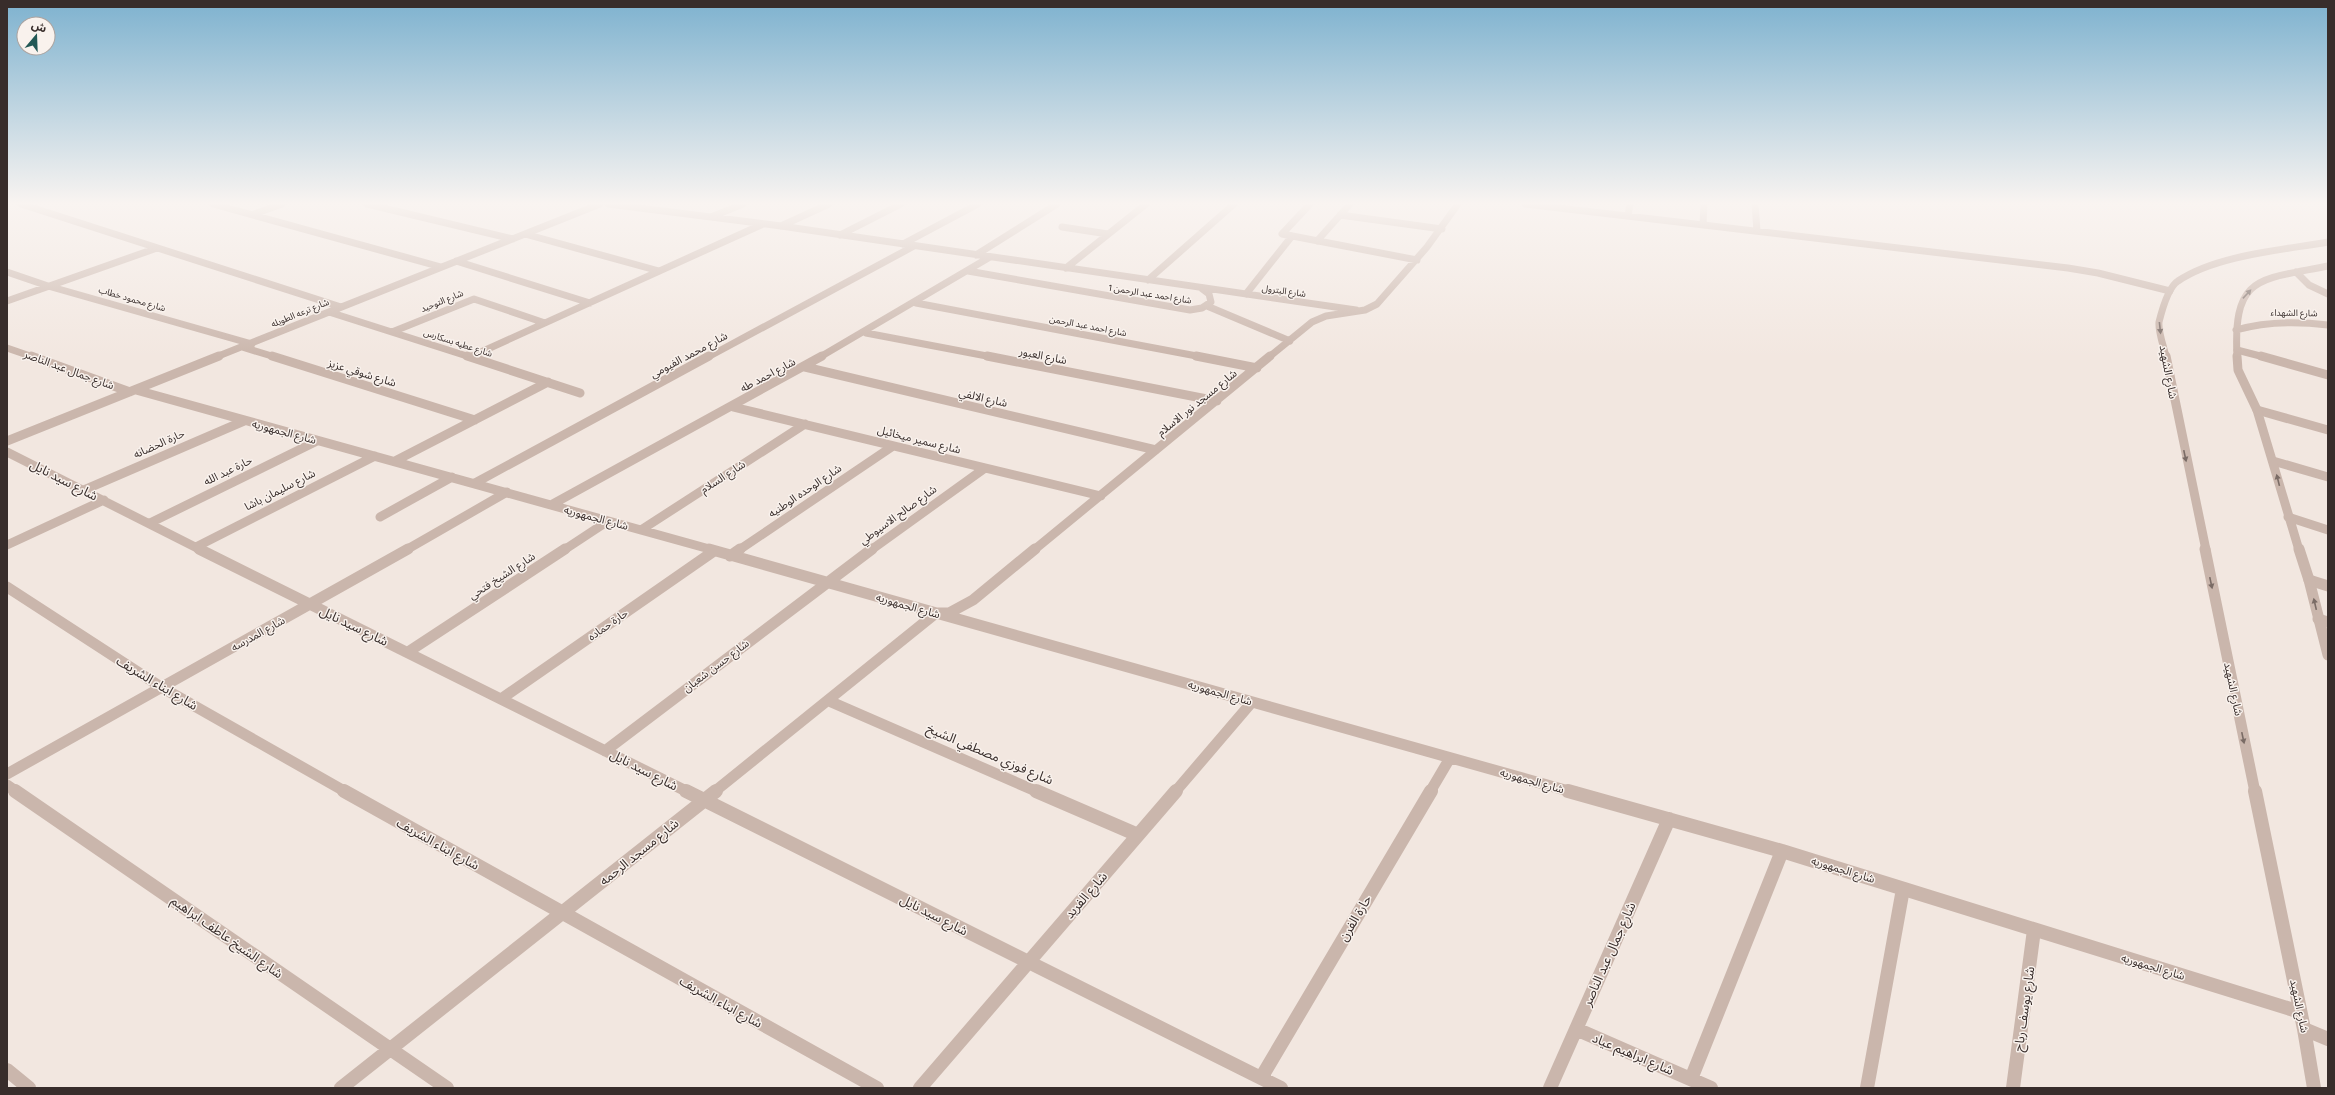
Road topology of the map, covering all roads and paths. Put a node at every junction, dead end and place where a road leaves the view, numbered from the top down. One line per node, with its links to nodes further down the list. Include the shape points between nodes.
1 (137, 255): 27 (street)
2 (179, 255): 36 (street)
3 (399, 255): 20 (street)
4 (471, 255): 18 (street, شارع ترعه الطويله)
5 (601, 255): 22 (street)
6 (694, 255): 22 (street)
7 (897, 255): 74 (street, شارع محمد الفيومي)
8 (976, 255): 16 (street, شارع البترول)
9 (1082, 255): 21 (street)
10 (1176, 255): 26 (street)
11 (1277, 255): 30 (street)
12 (1391, 255): 17 (street)
13 (1421, 255): 17 (street, شارع مسجد نور الاسلام)
14 (1962, 255): 29 (street, via 2098,273)
15 (2250, 255): 29 (street, via 2208,267 2177,281)
16 (990, 257): 21 (street, شارع البترول); 23 (street, شارع احمد طه)
17 (1417, 260): 37 (street, شارع مسجد نور الاسلام, via 1374,307)
18 (456, 261): 20 (street, شارع ترعه الطويله); 33 (street)
19 (2328, 266): 25 (street)
20 (441, 267): 36 (street, شارع ترعه الطويله)
21 (1066, 268): 26 (street, شارع البترول)
22 (659, 271): 33 (street)
23 (968, 271): 34 (street, شارع احمد طه); 35 (street, شارع احمد عبد الرحمن 1, via 1190,310)
24 (7, 272): 27 (street, شارع محمود خطاب)
25 (2296, 272): 31 (street, via 2309,285); 41 (street, one-way to 25, via 2240,304 2246,293 2258,284)
26 (1148, 280): 28 (street, شارع البترول)
27 (48, 286): 32 (street); 45 (street, شارع محمود خطاب)
28 (1197, 287): 30 (street, شارع البترول); 35 (street, شارع احمد عبد الرحمن 1, via 1211,298)
29 (2170, 291): 115 (street, شارع الشهيد, one-way to 115, via 2158,323)
30 (1246, 294): 37 (street, شارع البترول)
31 (2328, 294)
32 (7, 301)
33 (590, 303): 39 (street)
34 (916, 303): 43 (street, شارع احمد طه); 51 (street, شارع احمد عبد الرحمن)
35 (1207, 306): 44 (street)
36 (341, 307): 38 (street, شارع ترعه الطويله)
37 (1363, 311): 44 (street, شارع مسجد نور الاسلام, via 1318,319)
38 (330, 312): 42 (street, شارع عطيه بسكارس); 45 (street, شارع ترعه الطويله)
39 (545, 323): 42 (street, شارع التوحيد, via 477,299 466,301); 49 (street)
40 (2328, 324): 41 (street, شارع الشهداء, via 2279,321)
41 (2236, 330): 48 (street)
42 (392, 332): 49 (street, شارع عطيه بسكارس)
43 (866, 333): 50 (street, شارع احمد طه); 56 (street, شارع العبور)
44 (1290, 341): 51 (street, شارع مسجد نور الاسلام)
45 (252, 344): 46 (street, شارع ترعه الطويله)
46 (242, 347): 54 (street, شارع ترعه الطويله); 60 (street, شارع شوقي عزيز)
47 (7, 348): 54 (street, شارع جمال عبد الناصر)
48 (2237, 350): 52 (street); 58 (street, via 2238,370)
49 (470, 357): 53 (street, شارع عطيه بسكارس)
50 (805, 367): 57 (street, شارع احمد طه); 66 (street, شارع الالفي)
51 (1257, 368): 56 (street, شارع مسجد نور الاسلام)
52 (2328, 375)
53 (548, 382): 55 (street, شارع عطيه بسكارس); 60 (street)
54 (133, 391): 59 (street, شارع الجمهوريه); 63 (street, شارع ترعه الطويله)
55 (580, 393)
56 (1217, 401): 66 (street, شارع مسجد نور الاسلام)
57 (732, 407): 61 (street, شارع سمير ميخائيل); 79 (street, شارع احمد طه)
58 (2257, 410): 62 (street); 70 (street)
59 (244, 420): 64 (street, شارع الجمهوريه); 75 (street, حارة الحضانه)
60 (475, 420): 69 (street)
61 (805, 424): 65 (street, شارع سمير ميخائيل); 84 (street, شارع السلام)
62 (2328, 430)
63 (7, 441)
64 (317, 441): 68 (street, شارع الجمهوريه); 83 (street, حارة عبد الله)
65 (893, 446): 71 (street, شارع سمير ميخائيل); 89 (street, شارع الوحده الوطنيه)
66 (1156, 450): 77 (street, شارع مسجد نور الاسلام)
67 (7, 452): 75 (street, شارع سيد نايل)
68 (376, 456): 69 (street, شارع الجمهوريه); 87 (street, شارع سليمان باشا)
69 (395, 461): 72 (street, شارع الجمهوريه)
70 (2274, 461): 73 (street); 81 (street, one-way to 70)
71 (985, 468): 77 (street, شارع سمير ميخائيل); 91 (street, شارع صالح الاسيوطي)
72 (452, 477): 74 (street, شارع الجمهوريه); 80 (street)
73 (2328, 477)
74 (475, 483): 76 (street, شارع الجمهوريه)
75 (84, 490): 78 (street, شارع سيد نايل)
76 (507, 492): 79 (street, شارع الجمهوريه); 94 (street, شارع المدرسه)
77 (1100, 496): 95 (street, شارع مسجد نور الاسلام, via 973,600 949,613)
78 (104, 500): 83 (street, شارع سيد نايل); 86 (street)
79 (551, 505): 82 (street, شارع الجمهوريه)
80 (380, 517)
81 (2288, 517): 85 (street); 90 (street)
82 (608, 521): 84 (street, شارع الجمهوريه); 97 (street, شارع الشيخ فتحي)
83 (150, 523): 87 (street, شارع سيد نايل)
84 (641, 530): 88 (street, شارع الجمهوريه)
85 (2328, 530)
86 (7, 545)
87 (196, 547): 94 (street, شارع سيد نايل)
88 (714, 550): 89 (street, شارع الجمهوريه); 100 (street, حارة حماده)
89 (730, 556): 91 (street, شارع الجمهوريه)
90 (2309, 580): 92 (street); 96 (street, one-way to 90)
91 (826, 582): 95 (street, شارع الجمهوريه); 103 (street, شارع حسن شعبان)
92 (2328, 586)
93 (7, 587): 99 (street, شارع ابناء الشريف)
94 (310, 605): 97 (street, شارع سيد نايل); 99 (street, شارع المدرسه)
95 (936, 613): 101 (street, شارع مسجد الرحمه); 102 (street, شارع الجمهوريه)
96 (2323, 621): 98 (street)
97 (408, 652): 100 (street, شارع سيد نايل)
98 (2328, 656)
99 (161, 687): 105 (street, شارع المدرسه); 112 (street, شارع ابناء الشريف)
100 (502, 699): 103 (street, شارع سيد نايل)
101 (829, 701): 107 (street, شارع مسجد الرحمه); 109 (street, شارع فوزي مصطفي الشيخ)
102 (1252, 702): 104 (street, شارع الجمهوريه); 109 (street, شارع الفريد)
103 (605, 751): 107 (street, شارع سيد نايل)
104 (1450, 758): 108 (street, شارع الجمهوريه); 121 (street, حارة الفرن)
105 (7, 774)
106 (7, 785): 119 (street, شارع الشيخ عاطف ابراهيم)
107 (704, 800): 112 (street, شارع مسجد الرحمه); 114 (street, شارع سيد نايل)
108 (1669, 819): 110 (street, شارع الجمهوريه); 116 (street, شارع جمال عبد الناصر)
109 (1138, 835): 114 (street, شارع الفريد)
110 (1782, 851): 111 (street, شارع الجمهوريه); 122 (street)
111 (1903, 889): 113 (street, شارع الجمهوريه); 131 (street)
112 (562, 914): 119 (street, شارع مسجد الرحمه); 126 (street, شارع ابناء الشريف)
113 (2034, 930): 115 (street, شارع الجمهوريه); 132 (street, شارع يوسف رباح)
114 (1029, 962): 121 (street, شارع سيد نايل); 127 (street, شارع الفريد)
115 (2300, 1012): 117 (street, شارع الشهيد)
116 (1576, 1029): 122 (street, شارع ابراهيم عياد); 129 (street, شارع جمال عبد الناصر)
117 (2304, 1029): 118 (street); 133 (street, شارع الشهيد)
118 (2328, 1039)
119 (390, 1049): 124 (street, شارع مسجد الرحمه); 125 (street, شارع الشيخ عاطف ابراهيم)
120 (7, 1070): 123 (street)
121 (1261, 1078): 128 (street, شارع سيد نايل)
122 (1691, 1079): 130 (street, شارع ابراهيم عياد)
123 (29, 1088)
124 (341, 1088)
125 (447, 1088)
126 (877, 1088)
127 (920, 1088)
128 (1281, 1088)
129 (1550, 1088)
130 (1711, 1088)
131 (1867, 1088)
132 (2013, 1088)
133 (2314, 1088)

